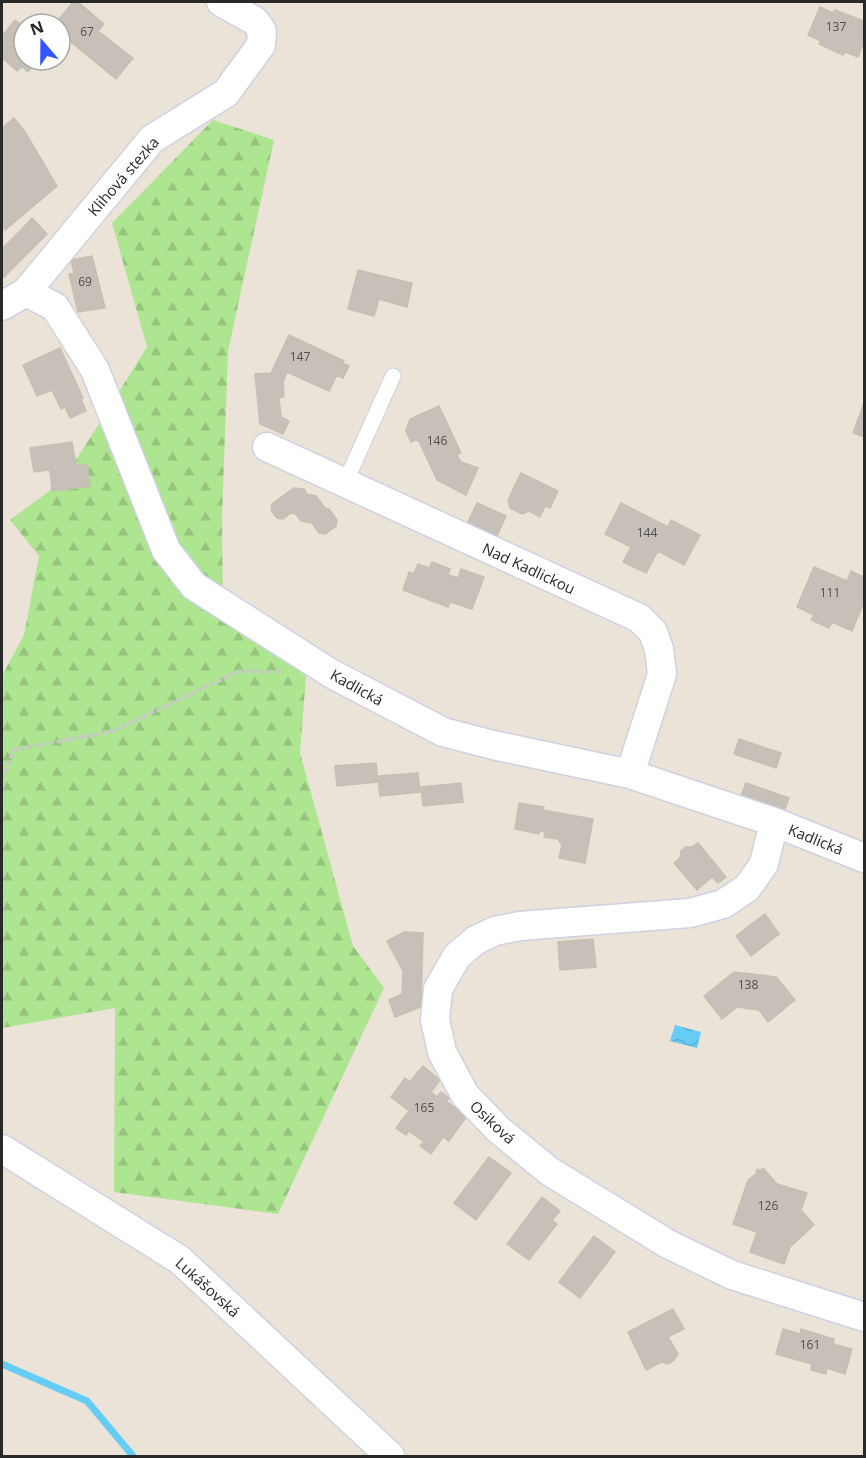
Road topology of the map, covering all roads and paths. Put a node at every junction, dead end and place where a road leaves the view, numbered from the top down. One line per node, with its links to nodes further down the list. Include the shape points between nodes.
1 (221, 2): 2 (street, Klihová stezka, via 255,21 262,31 261,45 226,93 152,138)
2 (26, 292): 3 (street); 8 (street, Kadlická, via 54,307 95,370 166,550 194,586 332,674 443,732)
3 (2, 306)
4 (393, 376): 6 (lane)
5 (267, 447): 6 (street, Nad Kadlickou)
6 (345, 483): 8 (street, Nad Kadlickou, via 639,618 653,632 662,674)
7 (286, 672): 9 (path, via 239,671 113,731 14,750)
8 (630, 774): 10 (street, Kadlická)
9 (2, 779)
10 (774, 822): 11 (street, Kadlická); 13 (street, Osiková, via 764,864 747,888 723,904 690,913 520,926 476,940 457,956 438,989 435,1020 442,1052 465,1095 499,1130 549,1171 668,1244 732,1275)
11 (864, 858)
12 (2, 1149): 14 (street, Lukášovská, via 180,1260)
13 (864, 1317)
14 (390, 1456)

